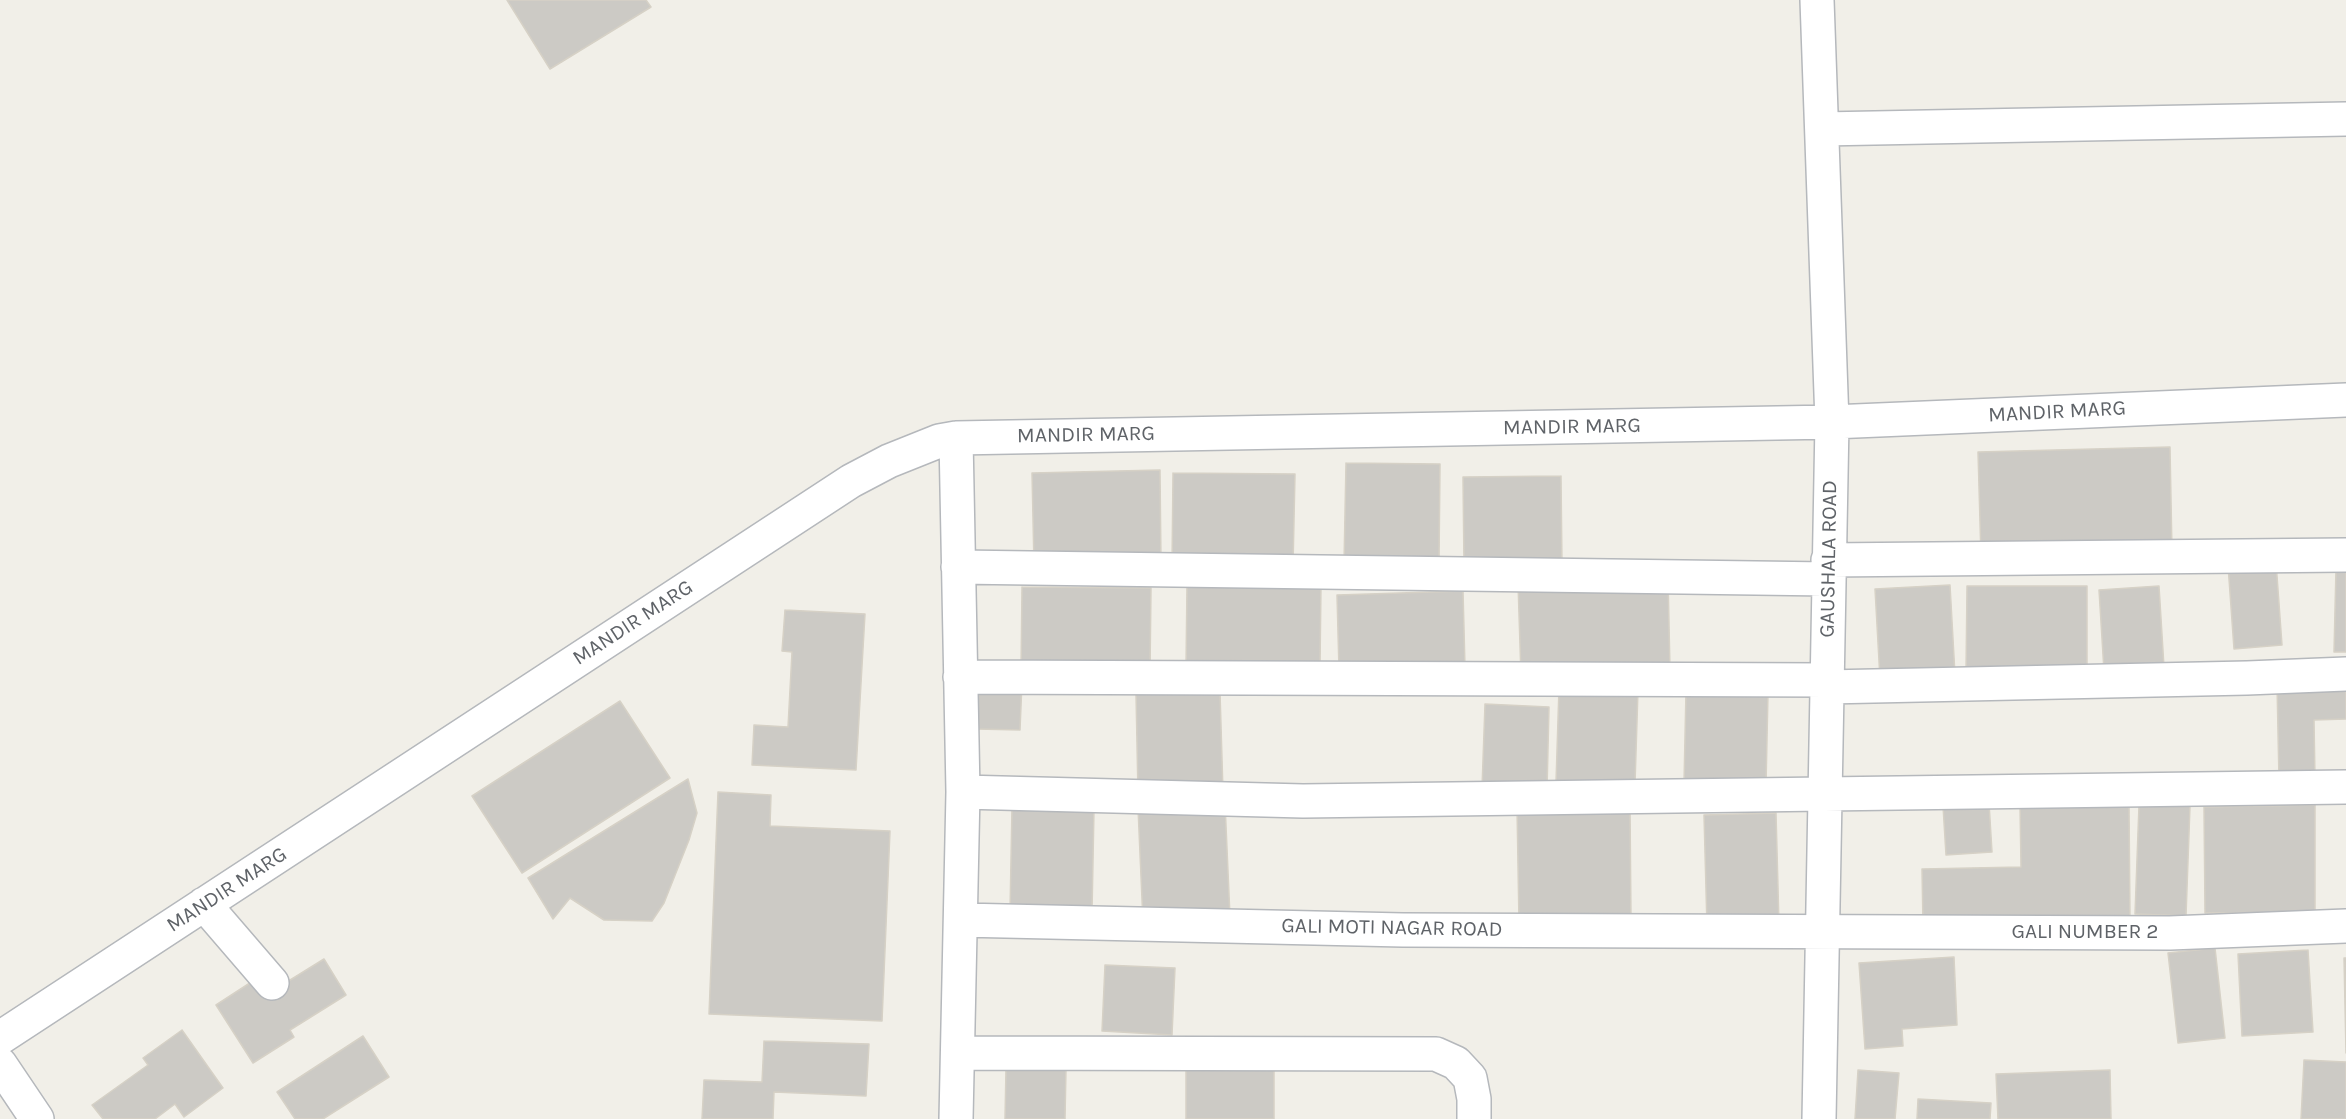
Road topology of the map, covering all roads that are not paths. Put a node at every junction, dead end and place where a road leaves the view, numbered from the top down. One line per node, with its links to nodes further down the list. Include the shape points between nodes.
1 (1817, 0): 3 (street, GAUSHALA ROAD)
2 (2346, 119): 3 (street)
3 (1822, 129): 5 (street, GAUSHALA ROAD)
4 (2346, 400): 5 (street, MANDIR MARG)
5 (1832, 422): 6 (street, MANDIR MARG); 9 (street, GAUSHALA ROAD)
6 (956, 438): 8 (street); 16 (street, MANDIR MARG, via 921,447 851,481)
7 (2346, 555): 9 (street)
8 (958, 567): 9 (street); 11 (street)
9 (1828, 570): 12 (street, GAUSHALA ROAD)
10 (2346, 674): 12 (street)
11 (960, 677): 12 (street); 14 (street)
12 (1827, 684): 15 (street, GAUSHALA ROAD)
13 (2346, 787): 15 (street)
14 (963, 792): 15 (street, via 1303,801); 17 (street)
15 (1824, 795): 19 (street, GAUSHALA ROAD)
16 (204, 904): 20 (street); 21 (street, MANDIR MARG)
17 (961, 920): 19 (street, GALI MOTI NAGAR ROAD, via 1402,930); 22 (street)
18 (2346, 926): 19 (street, GALI NUMBER 2, via 2170,933)
19 (1823, 930): 27 (street, GAUSHALA ROAD)
20 (272, 983)
21 (0, 1038)
22 (959, 1053): 25 (street); 26 (street, via 1436,1054 1456,1063 1470,1078)
23 (0, 1064): 24 (street)
24 (37, 1119)
25 (956, 1119)
26 (1474, 1119)
27 (1819, 1119)

